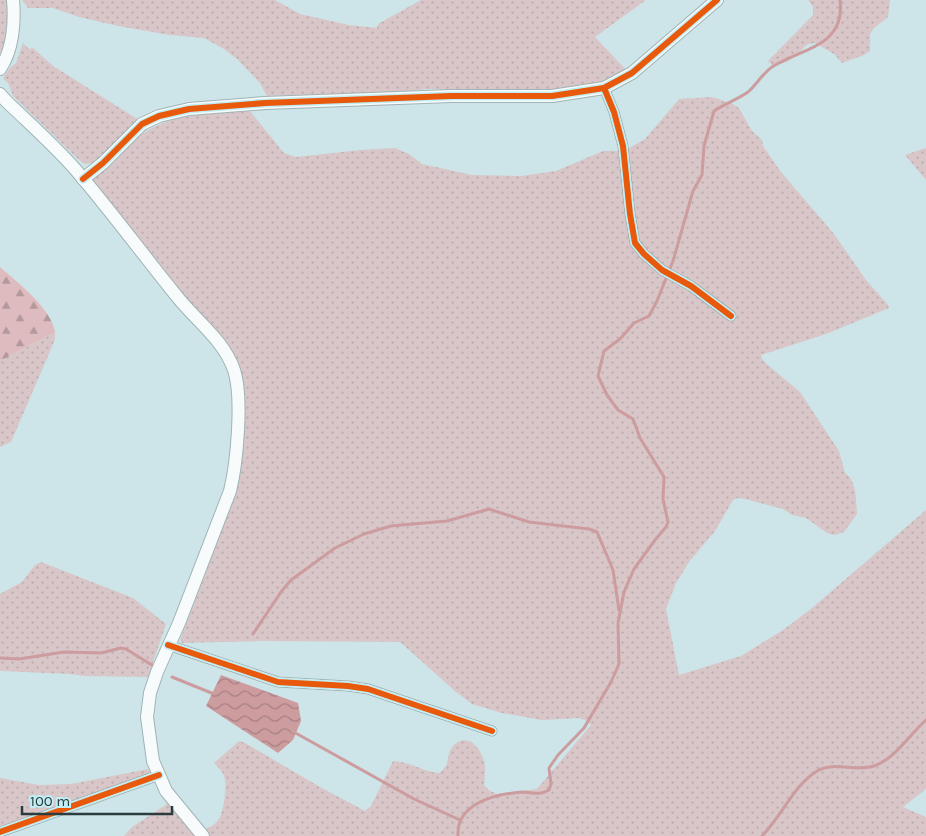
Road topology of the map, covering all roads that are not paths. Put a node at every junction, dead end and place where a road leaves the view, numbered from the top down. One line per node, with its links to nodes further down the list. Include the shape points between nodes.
1 (13, 0): 3 (main road, via 12,32 8,53)
2 (717, 0): 4 (main road, via 632,73)
3 (0, 69)
4 (604, 88): 6 (main road, via 552,96 451,96 189,109 142,124); 7 (street, via 623,146 633,236 639,248 662,270 691,286)
5 (0, 94): 6 (main road)
6 (83, 179): 8 (main road, via 220,345 236,377 238,418 230,491)
7 (731, 316)
8 (168, 646): 9 (street, via 278,682 368,689); 10 (main road, via 150,693 147,717 150,747)
9 (492, 731)
10 (159, 775): 11 (street); 12 (main road, via 166,791)
11 (0, 832)
12 (203, 836)

